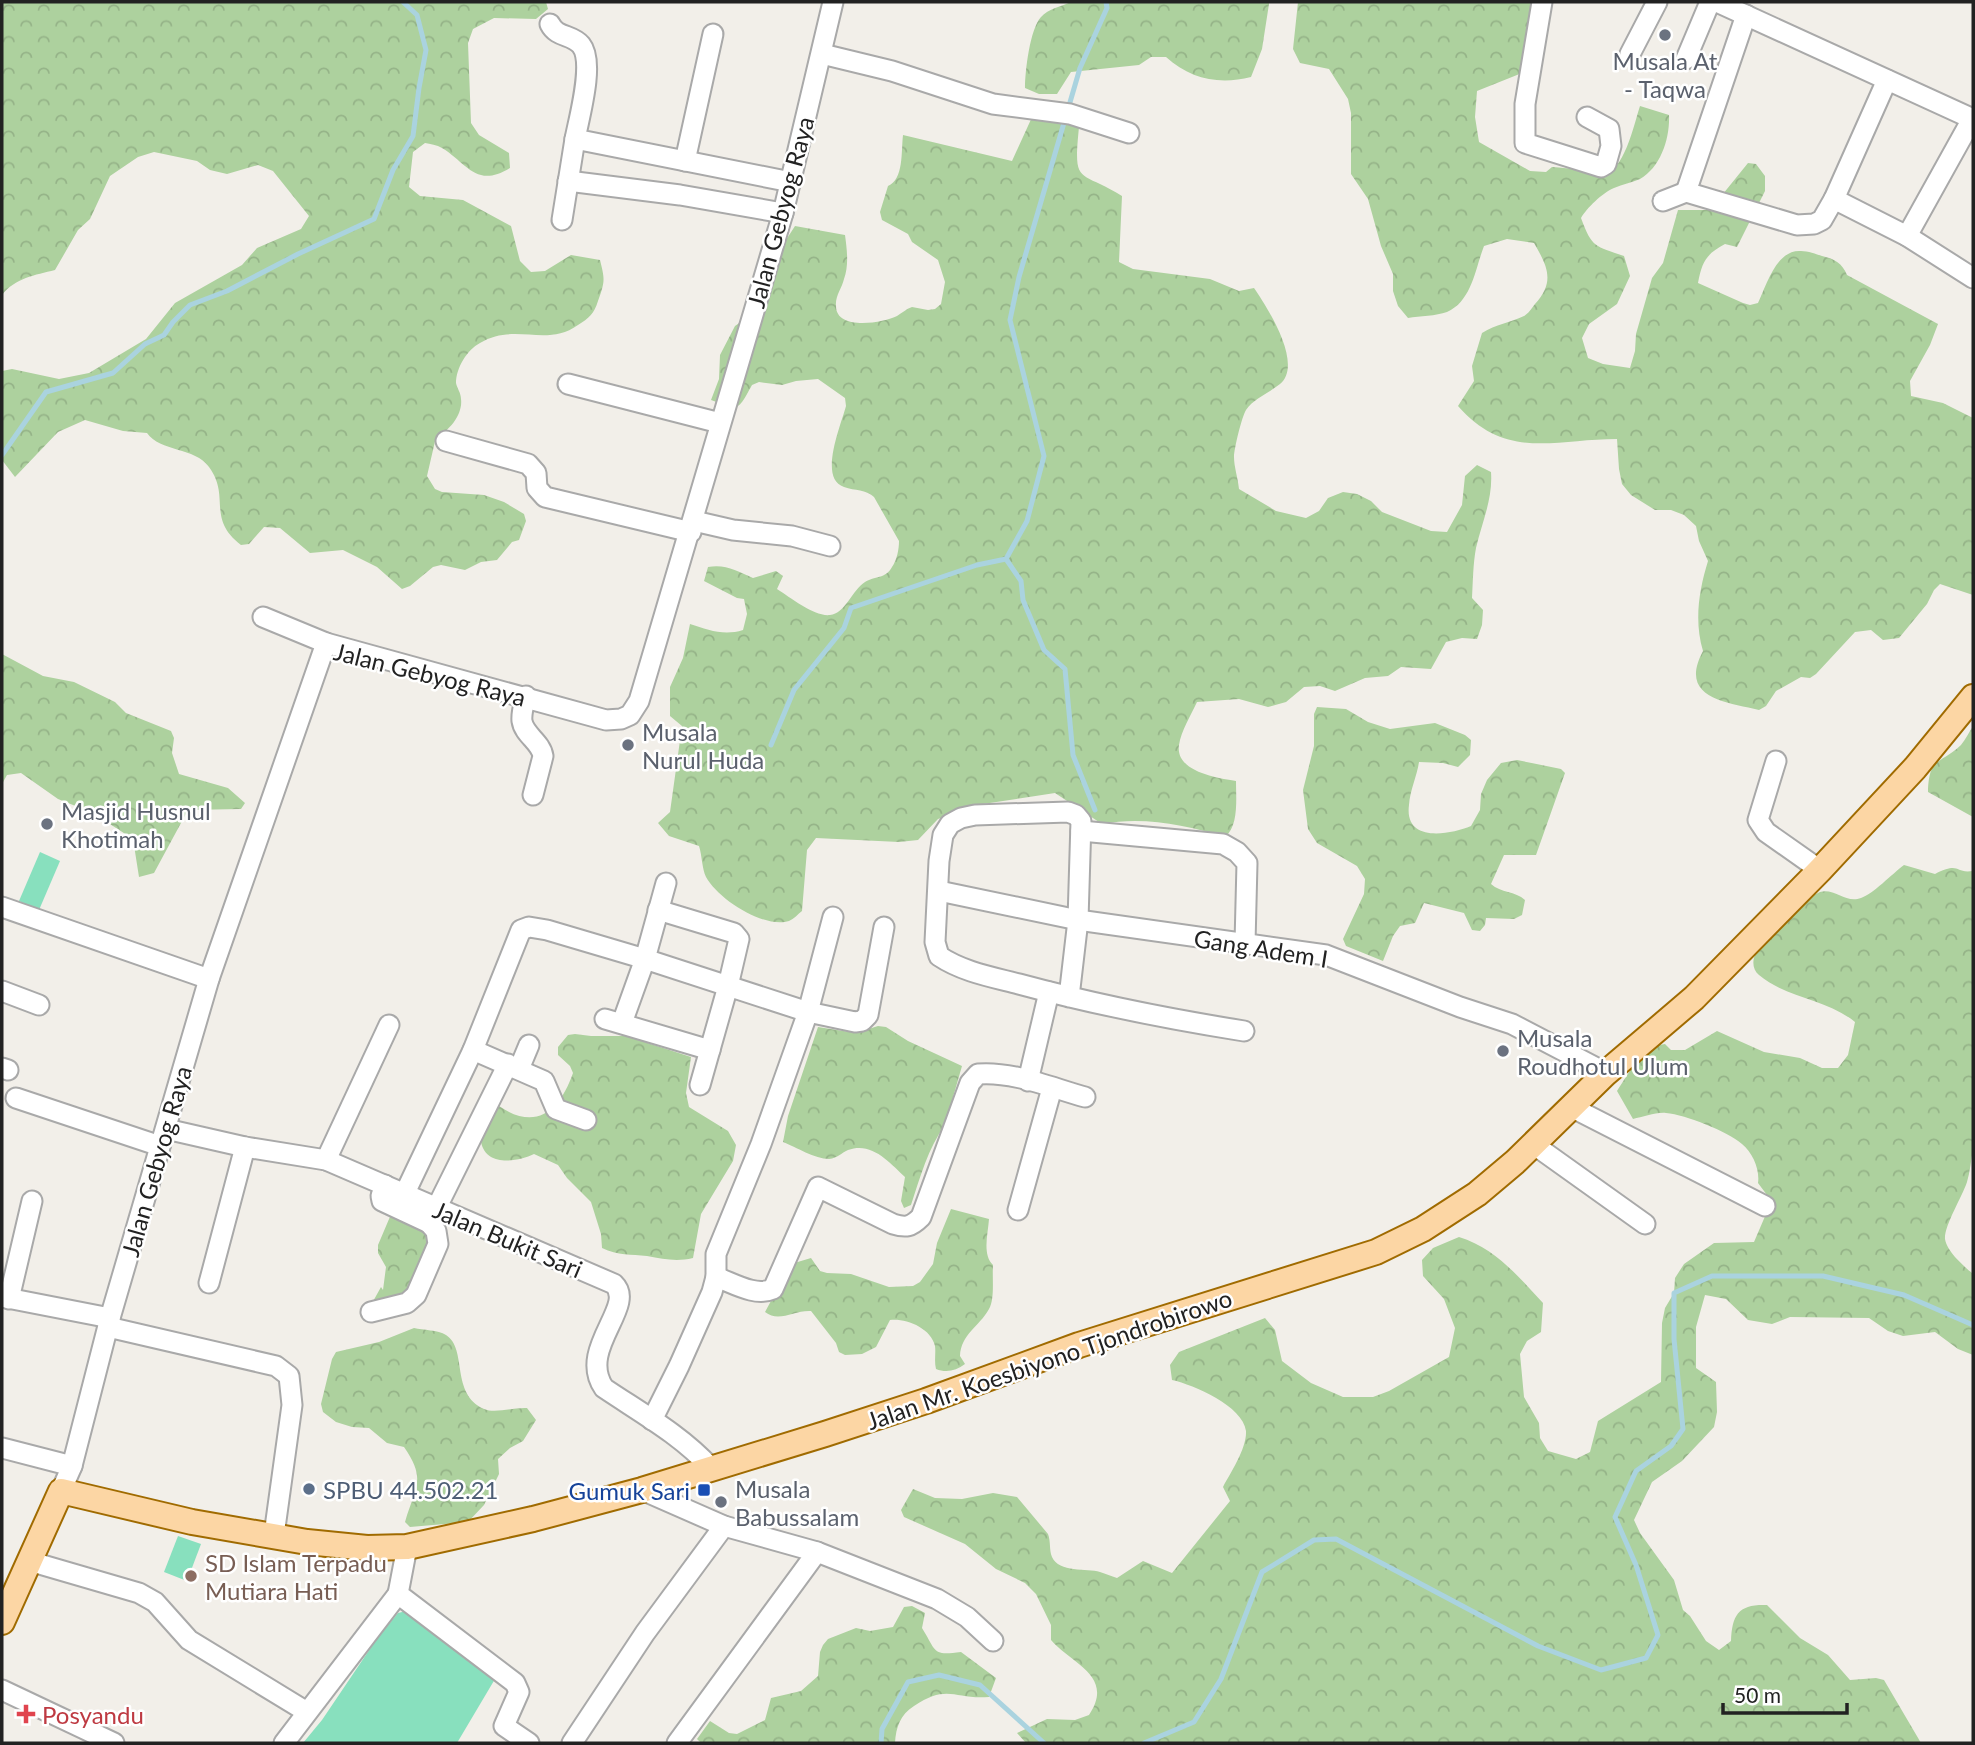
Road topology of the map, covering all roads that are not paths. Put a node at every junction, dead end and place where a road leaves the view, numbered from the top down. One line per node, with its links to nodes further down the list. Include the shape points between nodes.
1 (833, 2): 9 (street, Jalan Gebyog Raya)
2 (1542, 2): 13 (street, via 1525,104 1525,143 1601,167 1611,146 1609,129)
3 (1657, 2): 10 (street)
4 (1710, 2): 11 (street)
5 (1717, 2): 6 (street)
6 (1744, 10): 12 (street); 20 (street)
7 (550, 24): 16 (street, via 556,33 577,41 586,58)
8 (713, 34): 17 (street)
9 (822, 54): 15 (street, via 993,104 1068,114); 19 (street, Jalan Gebyog Raya)
10 (1630, 54)
11 (1686, 59)
12 (1887, 80): 14 (street); 21 (street)
13 (1587, 117)
14 (1973, 119): 25 (street)
15 (1129, 133)
16 (581, 141): 17 (street); 18 (street)
17 (685, 161): 19 (street)
18 (568, 181): 23 (street); 24 (street)
19 (790, 182): 23 (street, Jalan Gebyog Raya)
20 (1686, 192): 21 (street, via 1797,225 1822,220); 22 (street)
21 (1834, 199): 25 (street)
22 (1663, 201)
23 (783, 213): 28 (street, Jalan Gebyog Raya)
24 (562, 220)
25 (1907, 236): 26 (street)
26 (1972, 273)
27 (568, 384): 28 (street)
28 (720, 423): 30 (street, Jalan Gebyog Raya)
29 (446, 441): 30 (street, via 528,464 545,496)
30 (692, 526): 31 (street, via 792,536); 34 (street, Jalan Gebyog Raya, via 639,701 630,715 606,720)
31 (830, 546)
32 (263, 617): 33 (street)
33 (326, 643): 34 (street, Jalan Gebyog Raya); 49 (street, Jalan Gebyog Raya)
34 (526, 696): 37 (street, via 522,721 543,757)
35 (1973, 697): 39 (main road, Jalan Mr. Koesbiyono Tjondrobirowo)
36 (1776, 761): 39 (street, via 1758,820 1766,832)
37 (533, 796)
38 (1082, 831): 41 (street, via 1082,821 1068,812 961,818 943,835); 45 (street); 47 (street, via 1230,847 1247,863)
39 (1821, 870): 62 (main road, Jalan Mr. Koesbiyono Tjondrobirowo, via 1694,998)
40 (667, 883): 43 (street)
41 (939, 891): 45 (street, Gang Adem I); 52 (street, via 935,942 939,956 958,967)
42 (2, 907): 49 (street)
43 (658, 910): 48 (street); 50 (street, via 734,933 739,939)
44 (832, 917): 55 (street)
45 (1078, 920): 47 (street, Gang Adem I); 53 (street)
46 (884, 927): 55 (street, via 868,1015 855,1022)
47 (1245, 943): 62 (street, Gang Adem I, via 1326,955 1512,1024)
48 (645, 959): 50 (street); 59 (street, via 524,928); 60 (street, via 613,1021)
49 (209, 979): 70 (street, Jalan Gebyog Raya)
50 (728, 986): 55 (street); 60 (street)
51 (2, 991): 54 (street)
52 (1049, 992): 53 (street); 63 (street)
53 (1069, 997): 57 (street)
54 (39, 1005)
55 (808, 1012): 81 (street, via 716,1254)
56 (389, 1025): 73 (street)
57 (1244, 1031)
58 (529, 1045): 61 (street)
59 (473, 1050): 61 (street); 75 (street)
60 (710, 1050): 64 (street)
61 (513, 1067): 69 (street, via 544,1081 556,1108); 79 (street)
62 (1606, 1073): 68 (main road, Jalan Mr. Koesbiyono Tjondrobirowo)
63 (1028, 1081): 65 (street); 81 (street, via 991,1073 978,1074 970,1083 921,1217 913,1225 893,1224 818,1187 773,1289 748,1290)
64 (700, 1085)
65 (1052, 1088): 66 (street); 78 (street)
66 (1085, 1097)
67 (16, 1098): 70 (street, Jalan Bukit Sari)
68 (1571, 1107): 71 (main road, Jalan Mr. Koesbiyono Tjondrobirowo); 77 (street)
69 (586, 1120)
70 (163, 1137): 72 (street, Jalan Bukit Sari); 85 (street, Jalan Gebyog Raya)
71 (1533, 1144): 80 (street); 89 (main road, Jalan Mr. Koesbiyono Tjondrobirowo, via 1477,1194 1376,1252)
72 (245, 1147): 73 (street, Jalan Bukit Sari); 82 (street)
73 (326, 1160): 74 (street, Jalan Bukit Sari)
74 (385, 1185): 75 (street, Jalan Bukit Sari); 79 (street, via 382,1201)
75 (404, 1195): 79 (street, Jalan Bukit Sari)
76 (32, 1201): 83 (street)
77 (1765, 1206)
78 (1018, 1210)
79 (432, 1216): 84 (street, via 438,1244 416,1295 407,1303); 86 (street, Jalan Bukit Sari, via 614,1284 620,1300 597,1353 598,1375 604,1388)
80 (1645, 1224)
81 (716, 1277): 86 (street)
82 (209, 1283)
83 (5, 1298): 85 (street)
84 (371, 1312)
85 (109, 1322): 88 (street, Jalan Gebyog Raya); 93 (street, via 276,1366 289,1376 292,1405)
86 (652, 1420): 89 (street, Jalan Bukit Sari, via 695,1450)
87 (2, 1448): 88 (street)
88 (72, 1466): 91 (street, Jalan Gebyog Raya)
89 (711, 1468): 90 (main road, Jalan Mr. Koesbiyono Tjondrobirowo)
90 (642, 1490): 92 (street); 94 (main road, Jalan Mr. Koesbiyono Tjondrobirowo)
91 (61, 1491): 93 (main road, Jalan Mr. Koesbiyono Tjondrobirowo, via 192,1522); 96 (main road)
92 (724, 1525): 95 (street); 105 (street)
93 (274, 1535): 94 (main road, Jalan Mr. Koesbiyono Tjondrobirowo, via 355,1547)
94 (407, 1547): 97 (street)
95 (817, 1552): 99 (street, via 947,1604); 106 (street)
96 (29, 1561): 98 (main road); 101 (street, via 139,1593 155,1602 189,1640)
97 (398, 1594): 101 (street); 104 (street, via 514,1683 519,1692 504,1726)
98 (2, 1622)
99 (993, 1642)
100 (2, 1690): 102 (street)
101 (307, 1713): 103 (street)
102 (114, 1743)
103 (284, 1743)
104 (529, 1743)
105 (572, 1743)
106 (677, 1743)

